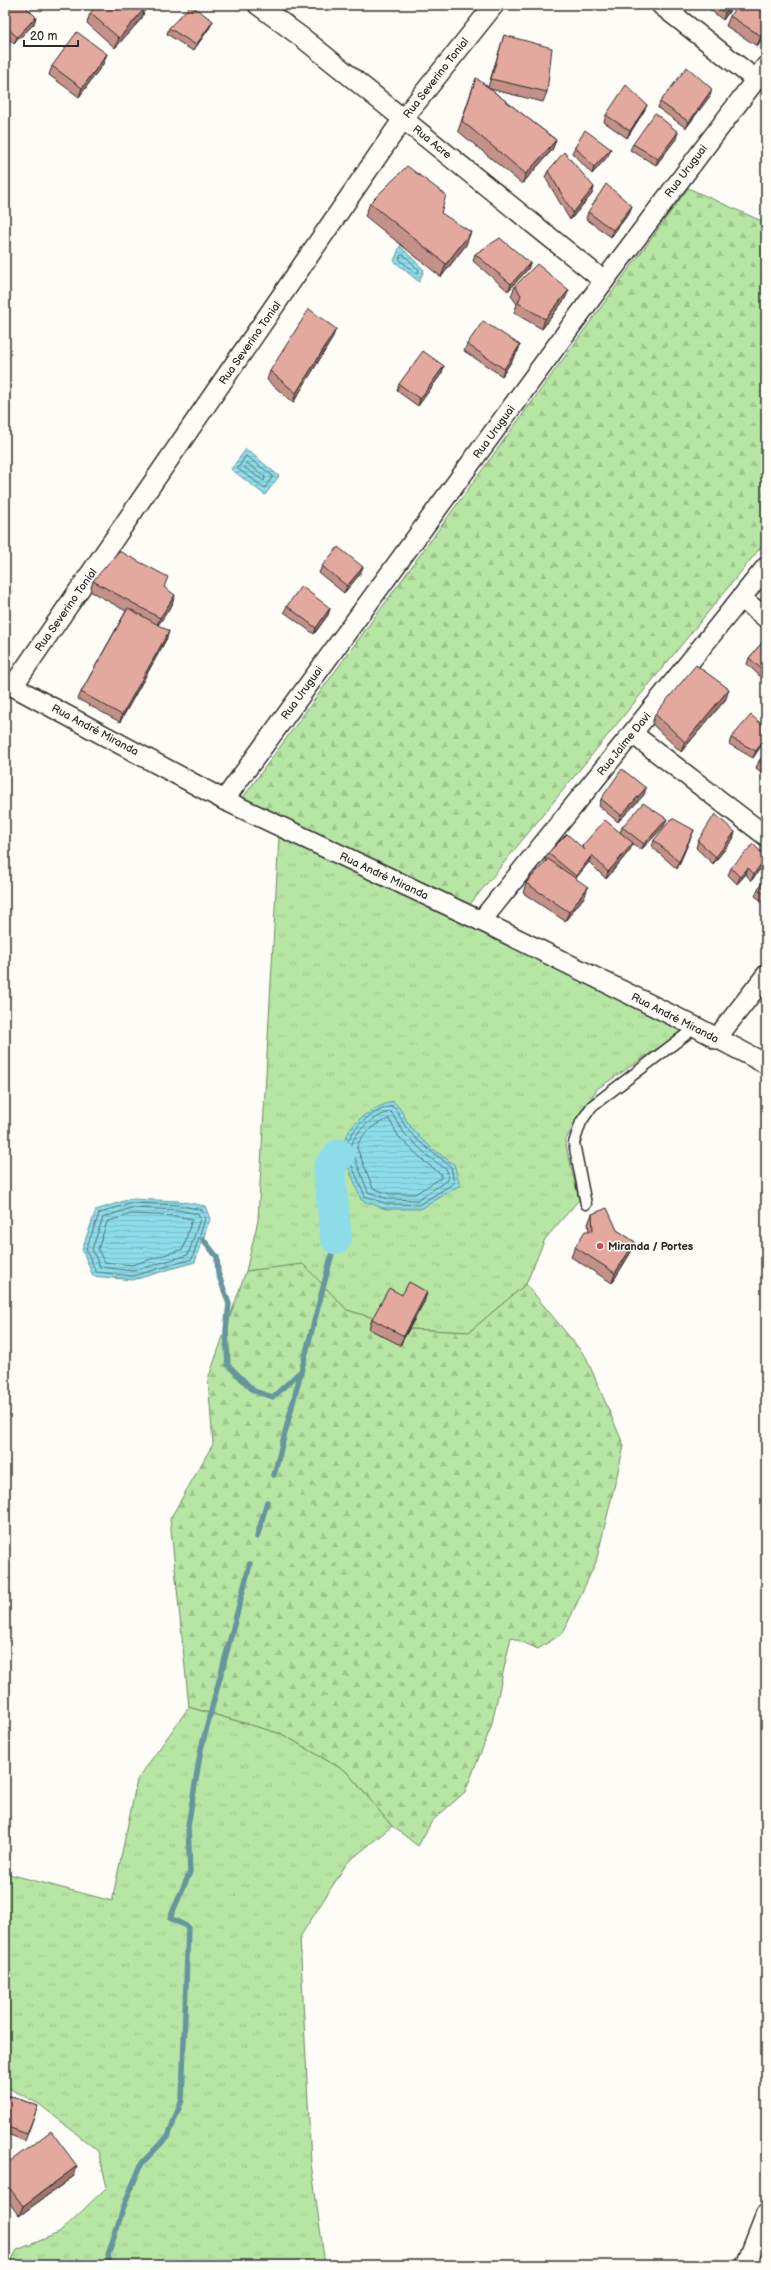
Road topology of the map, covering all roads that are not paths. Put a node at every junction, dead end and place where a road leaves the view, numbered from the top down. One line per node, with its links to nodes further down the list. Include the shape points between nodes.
1 (258, 5): 5 (street, Rua Acre)
2 (494, 5): 5 (street, Rua Severino Tonial)
3 (661, 5): 4 (street)
4 (761, 72): 6 (street, Rua Uruguai)
5 (403, 119): 6 (street, Rua Acre); 10 (street, Rua Severino Tonial)
6 (604, 281): 12 (street, Rua Uruguai)
7 (766, 567): 8 (street, Rua Jaime Davi)
8 (741, 598): 9 (street); 11 (street, Rua Jaime Davi)
9 (766, 618)
10 (9, 684): 12 (street, Rua André Miranda)
11 (633, 734): 13 (street); 14 (street, Rua Jaime Davi)
12 (224, 800): 14 (street, Rua André Miranda)
13 (766, 836)
14 (481, 921): 16 (street, Rua André Miranda)
15 (766, 975): 17 (street)
16 (696, 1027): 17 (street, Rua André Miranda); 19 (lane, via 592,1106 581,1122 574,1143)
17 (716, 1039): 18 (street, Rua André Miranda)
18 (766, 1064)
19 (586, 1204)
20 (766, 2214): 21 (street)
21 (746, 2265)

